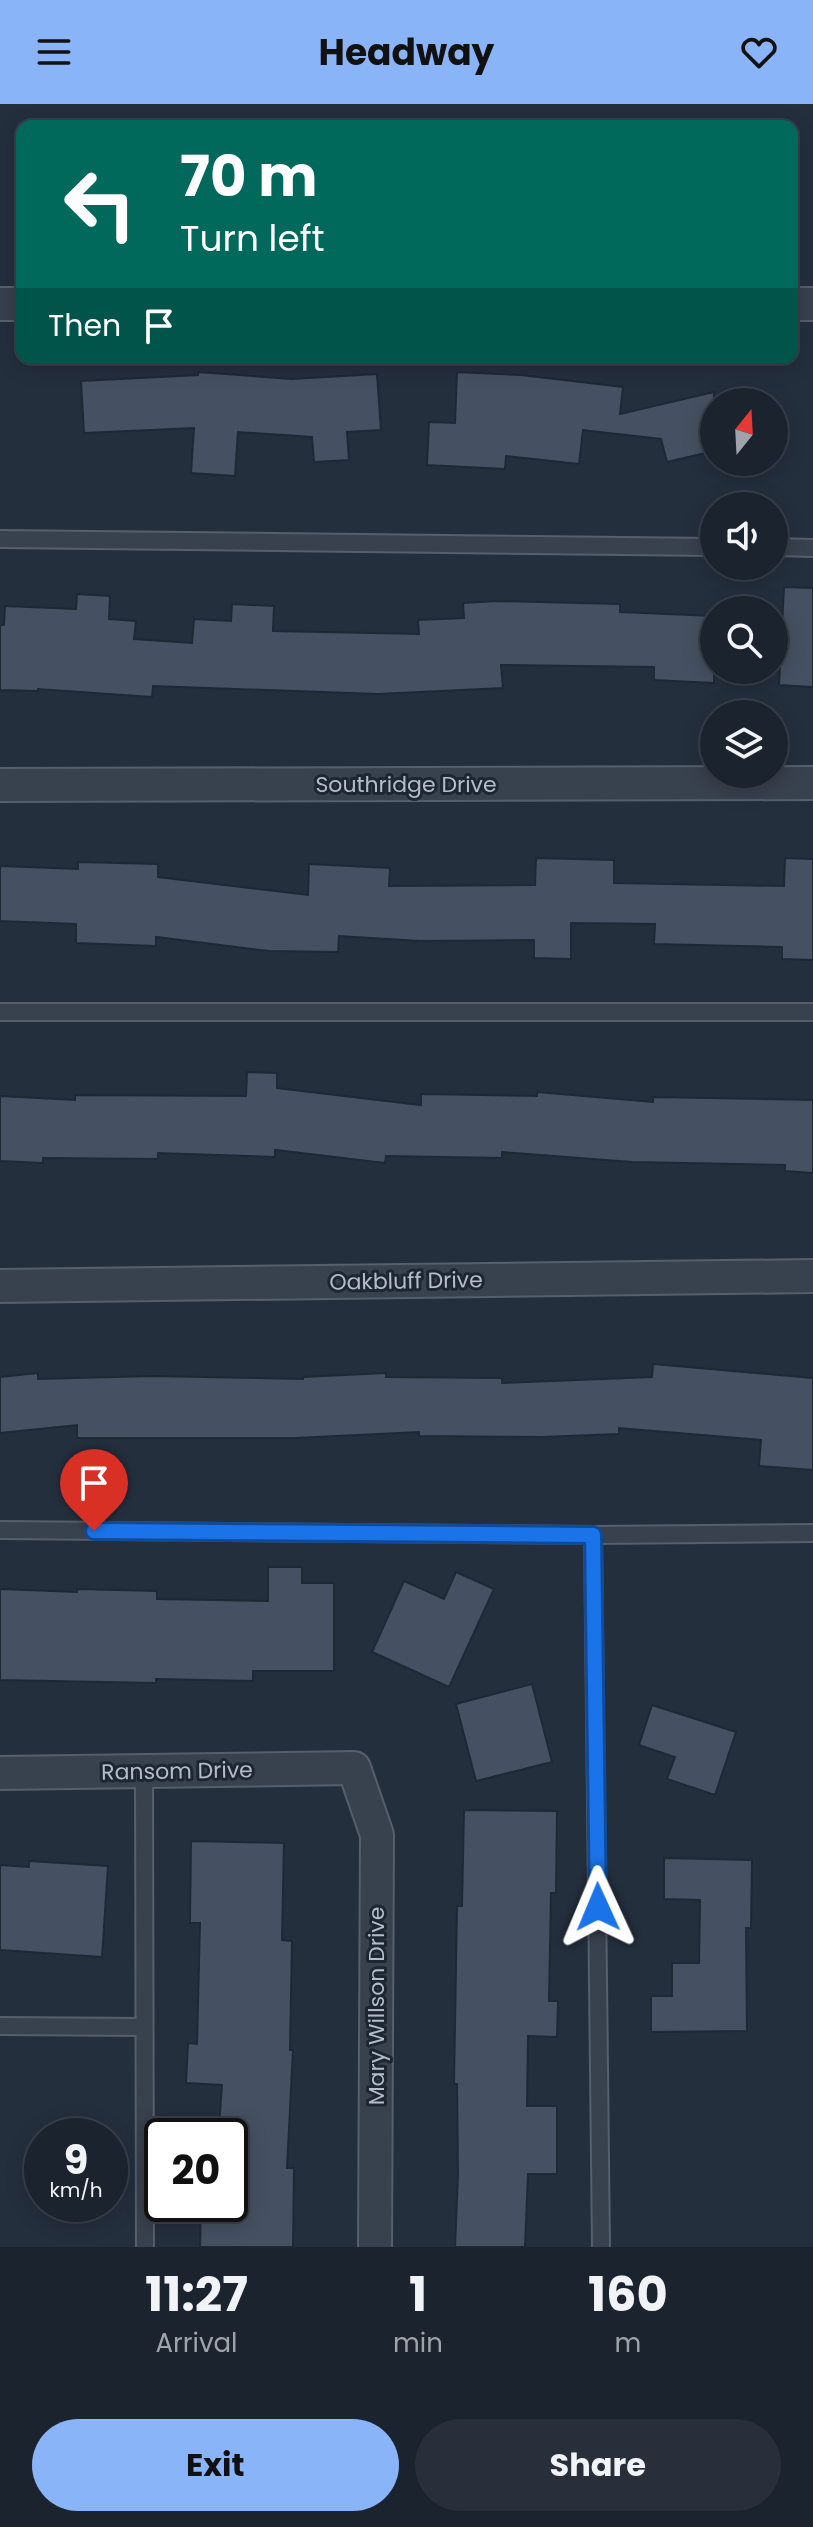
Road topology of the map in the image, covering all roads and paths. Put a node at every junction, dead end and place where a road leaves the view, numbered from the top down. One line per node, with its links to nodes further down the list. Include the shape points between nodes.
1 (0, 539): 2 (lane)
2 (700, 547)
3 (788, 547): 4 (lane)
4 (813, 548)
5 (813, 783): 6 (street, Southridge Drive)
6 (0, 785)
7 (0, 1012): 8 (lane)
8 (813, 1012)
9 (813, 1276): 10 (street, Oakbluff Drive)
10 (0, 1286)
11 (0, 1530): 13 (lane)
12 (813, 1533): 13 (lane)
13 (593, 1535): 21 (lane)
14 (354, 1768): 15 (street, Ransom Drive); 20 (street, Mary Willson Drive, via 377,1835)
15 (144, 1771): 16 (street, Ransom Drive); 18 (lane)
16 (0, 1773)
17 (0, 2026): 18 (lane)
18 (144, 2027): 19 (lane)
19 (145, 2247)
20 (375, 2247)
21 (601, 2247)

